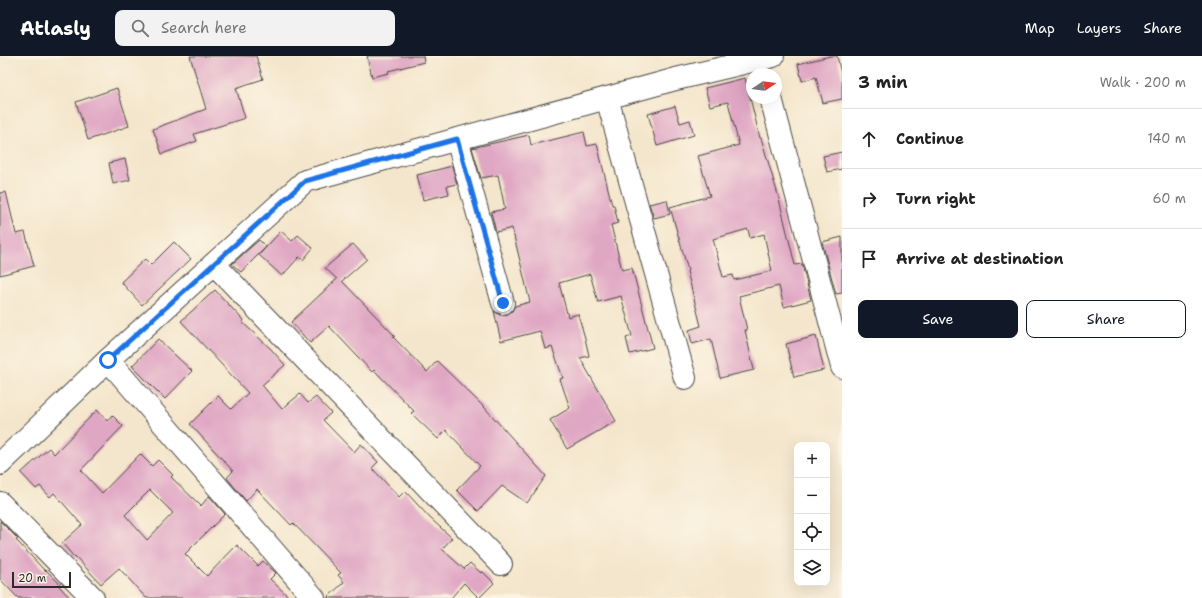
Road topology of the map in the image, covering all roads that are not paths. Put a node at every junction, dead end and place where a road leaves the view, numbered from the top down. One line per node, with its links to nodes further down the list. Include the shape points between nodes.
1 (766, 63): 2 (street, via 676,79)
2 (607, 98): 4 (street); 9 (street)
3 (773, 104): 8 (street)
4 (457, 139): 5 (street, via 305,181); 6 (street)
5 (214, 264): 7 (street); 12 (street)
6 (503, 303)
7 (108, 360): 10 (street); 14 (street)
8 (842, 367)
9 (686, 378)
10 (0, 464)
11 (0, 503): 13 (street)
12 (501, 564)
13 (93, 598)
14 (314, 598)

